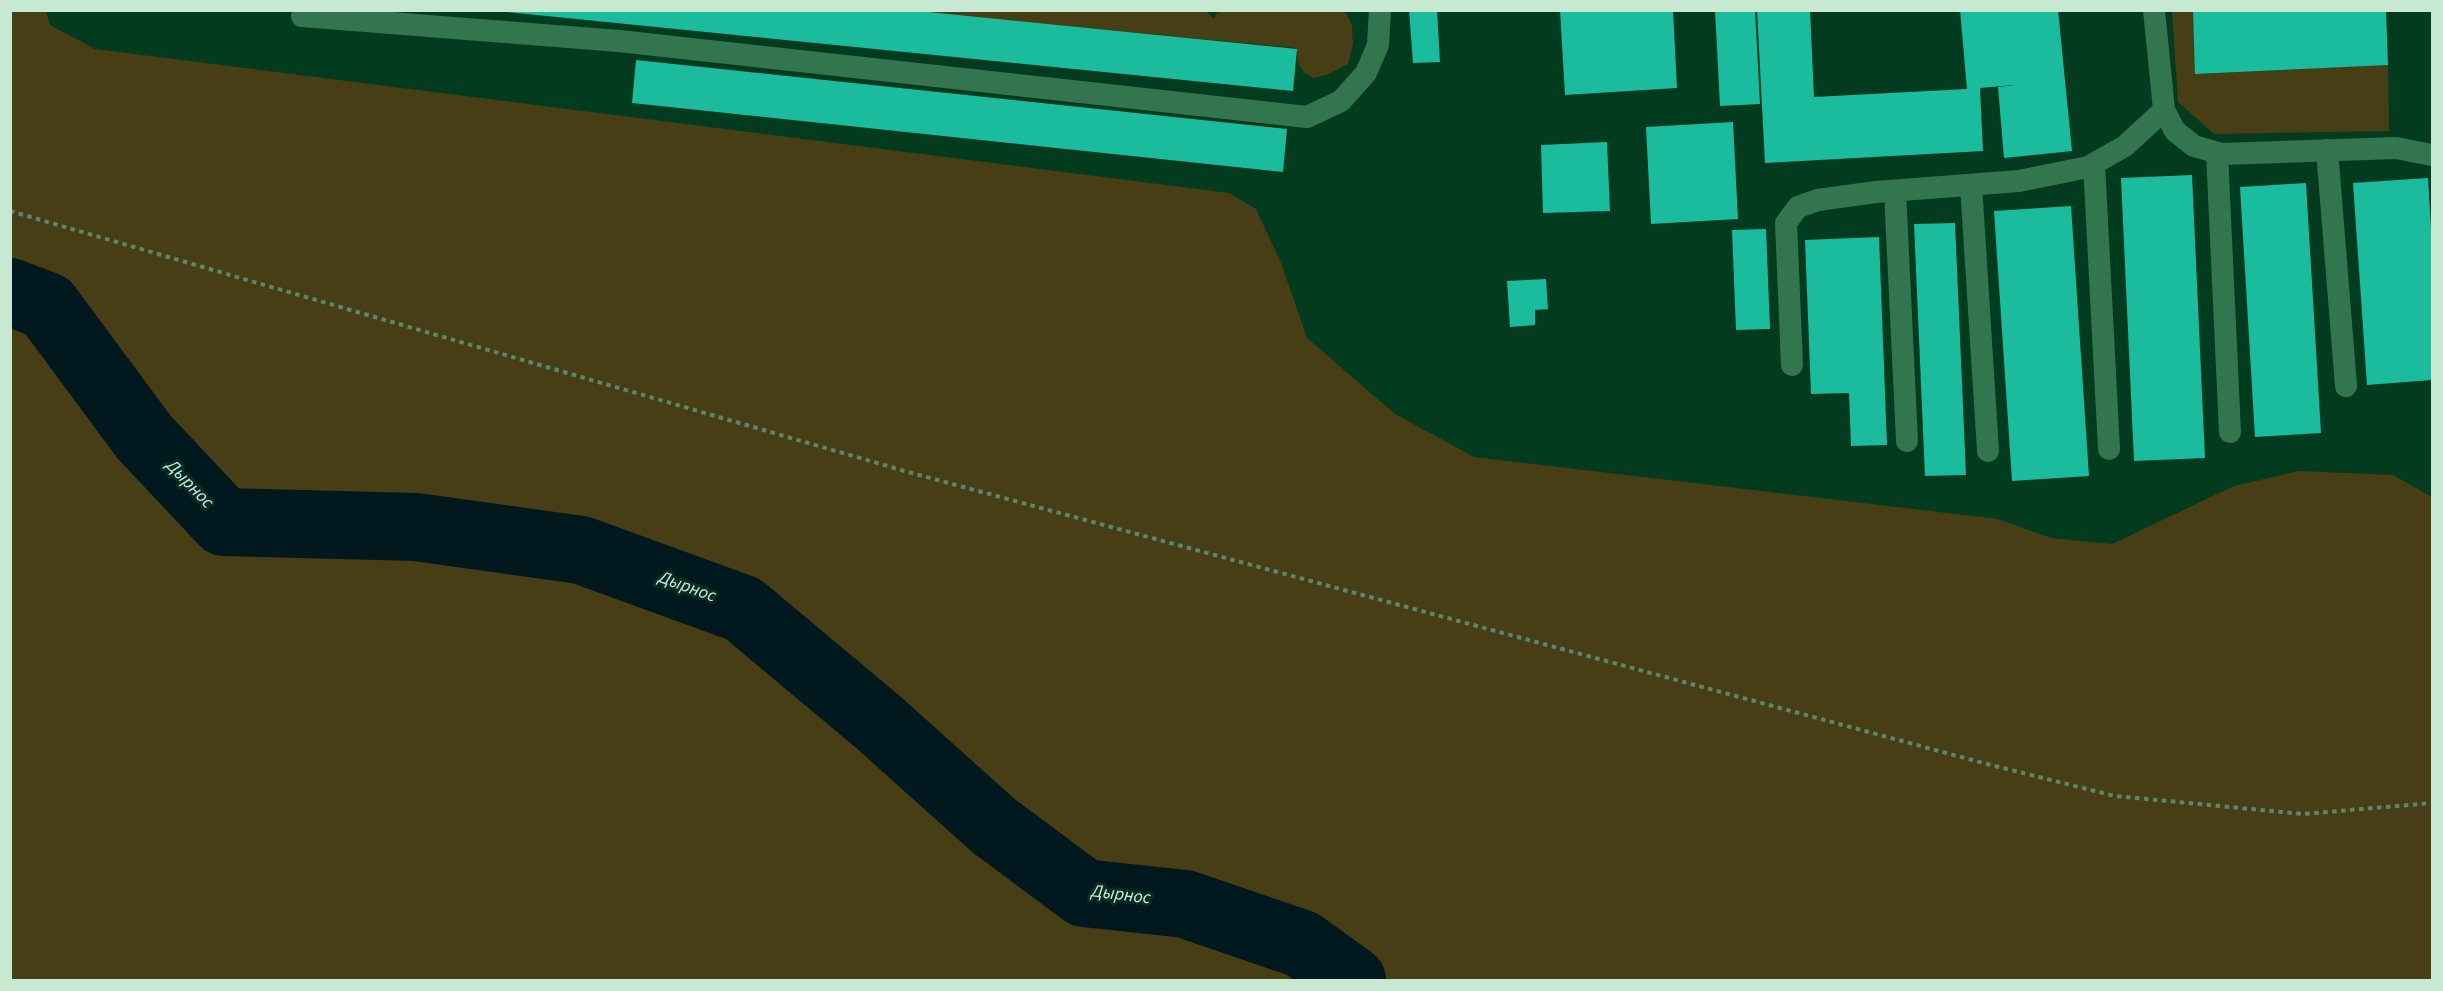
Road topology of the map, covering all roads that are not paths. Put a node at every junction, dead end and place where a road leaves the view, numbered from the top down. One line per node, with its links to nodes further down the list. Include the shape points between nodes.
1 (1380, 10): 3 (lane, via 1378,45 1366,73 1341,101 1307,117 619,41)
2 (2154, 10): 4 (lane)
3 (302, 16)
4 (2164, 110): 6 (lane, via 2175,131 2194,146); 8 (lane, via 2125,146)
5 (2327, 150): 6 (lane); 7 (lane, via 2396,148); 12 (lane)
6 (2217, 153): 13 (lane)
7 (2433, 155)
8 (2094, 164): 9 (lane, via 2019,181); 15 (lane)
9 (1971, 185): 10 (lane); 16 (lane)
10 (1895, 190): 11 (lane, via 1818,200 1798,207 1786,223); 14 (lane)
11 (1792, 365)
12 (2346, 386)
13 (2230, 432)
14 (1907, 441)
15 (2109, 449)
16 (1988, 450)

